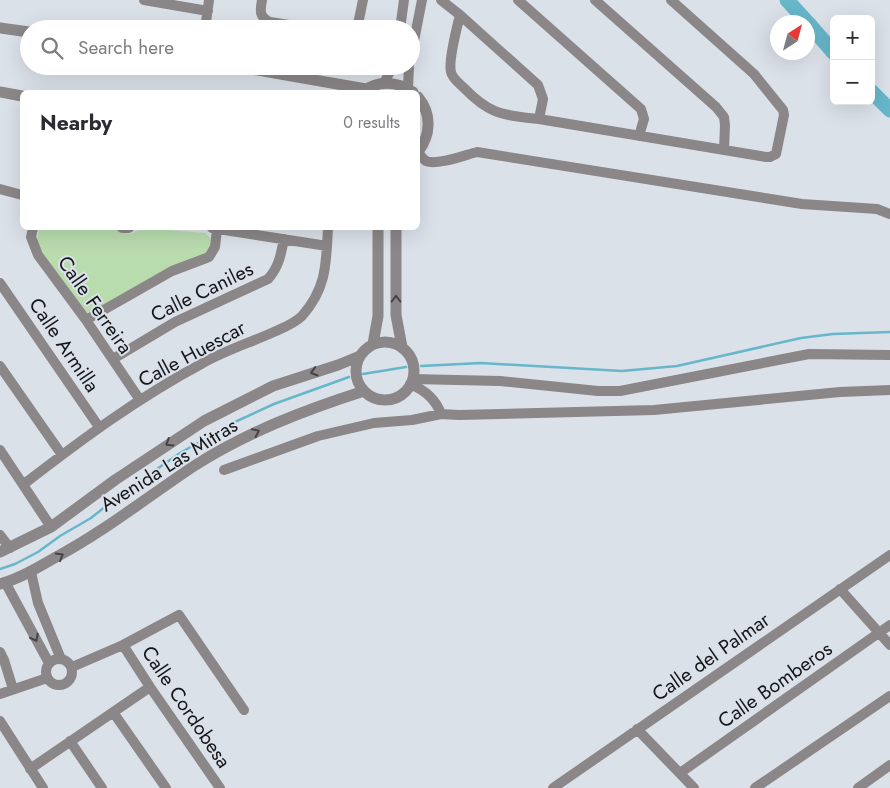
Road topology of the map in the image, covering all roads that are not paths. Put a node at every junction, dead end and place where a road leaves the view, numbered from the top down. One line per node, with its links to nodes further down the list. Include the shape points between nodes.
1 (144, 0): 12 (street)
2 (210, 0): 12 (street)
3 (262, 0): 15 (street)
4 (363, 0): 16 (street)
5 (404, 0): 17 (street)
6 (410, 0): 7 (street)
7 (421, 0): 18 (street)
8 (441, 0): 13 (street)
9 (518, 0): 32 (street, via 641,109 644,119)
10 (595, 0): 34 (street, via 724,116)
11 (671, 0): 34 (street, via 754,74 783,110 774,156)
12 (208, 11): 14 (street)
13 (460, 15): 31 (street, via 538,85 543,99); 31 (street, via 451,60 455,80 494,112)
14 (206, 20)
15 (264, 20)
16 (359, 20)
17 (401, 20)
18 (417, 20)
19 (0, 28): 20 (street)
20 (20, 31)
21 (280, 75): 25 (street)
22 (388, 75): 24 (street)
23 (409, 75): 27 (street)
24 (384, 83): 26 (street); 27 (street)
25 (358, 90)
26 (366, 90)
27 (410, 90)
28 (0, 92): 29 (street)
29 (20, 96)
30 (420, 100): 33 (street, via 428,125)
31 (539, 119): 32 (street)
32 (639, 136): 34 (street)
33 (420, 149)
34 (724, 150)
35 (420, 154): 38 (street, via 426,160 438,163 477,152 802,204 877,209)
36 (0, 189): 37 (street)
37 (20, 194)
38 (890, 214)
39 (33, 230): 48 (street, Calle Ferreira, via 31,237 38,255)
40 (214, 230): 48 (street, via 215,247 208,257 172,271)
41 (227, 230): 45 (street)
42 (328, 230): 46 (street, Calle Huescar)
43 (378, 230): 49 (street, via 378,316)
44 (396, 230): 50 (street, one-way to 44, via 396,315)
45 (284, 239): 46 (street); 53 (street, Calle Caniles, via 275,272 268,279 175,322)
46 (327, 246): 58 (street, Calle Huescar, via 323,282 318,295 300,318 203,363)
47 (0, 283): 60 (street, Calle Armilla)
48 (86, 320): 53 (street, Calle Ferreira)
49 (373, 344): 50 (street, via 385,342); 52 (street)
50 (402, 348): 55 (street, via 412,362)
51 (890, 354): 55 (street, via 809,354 620,392 500,381)
52 (360, 356): 57 (street, via 356,374); 65 (street, Avenida Las Mitras, one-way to 65, via 273,386 204,421 115,480)
53 (113, 359): 58 (street, Calle Ferreira)
54 (0, 366): 62 (street)
55 (412, 382): 57 (street, via 398,396 387,400 374,398); 59 (street, via 438,405)
56 (890, 390): 59 (street, via 654,410)
57 (364, 391): 69 (street, Avenida Las Mitras, one-way to 57, via 103,530 231,444 323,404)
58 (140, 400): 60 (street, Calle Huescar)
59 (441, 414): 63 (street, via 374,423 318,436)
60 (99, 427): 62 (street, Calle Huescar)
61 (0, 450): 64 (street)
62 (62, 455): 64 (street, Calle Huescar)
63 (224, 470)
64 (24, 484): 65 (street)
65 (52, 527): 67 (street, Avenida Las Mitras)
66 (0, 535): 67 (street)
67 (5, 550)
68 (890, 556): 71 (street, Calle del Palmar)
69 (31, 572): 70 (street, Avenida Las Mitras); 72 (street)
70 (2, 583): 73 (street)
71 (840, 589): 75 (street); 90 (street, Calle del Palmar)
72 (38, 603): 73 (street); 79 (street)
73 (21, 611): 80 (street, one-way to 80)
74 (890, 625): 75 (street, Calle Bomberos)
75 (878, 632): 77 (street); 94 (street, Calle Bomberos)
76 (123, 645): 81 (street); 83 (street, Calle Cordobesa); 87 (street, via 179,615)
77 (890, 645)
78 (0, 652): 84 (street)
79 (61, 659): 80 (street); 81 (street)
80 (49, 663): 82 (street)
81 (72, 667): 82 (street, via 71,680 64,685 55,685)
82 (47, 678): 84 (street)
83 (150, 687): 88 (street); 98 (street, Calle Cordobesa)
84 (13, 690): 85 (street)
85 (0, 694)
86 (890, 696): 101 (street)
87 (244, 710)
88 (112, 712): 91 (street); 97 (street)
89 (0, 721): 93 (street)
90 (637, 729): 94 (street); 99 (street, Calle del Palmar)
91 (70, 741): 93 (street); 96 (street)
92 (890, 765): 102 (street)
93 (30, 769): 95 (street)
94 (680, 773): 100 (street)
95 (43, 788)
96 (102, 788)
97 (166, 788)
98 (220, 788)
99 (553, 788)
100 (694, 788)
101 (755, 788)
102 (858, 788)

